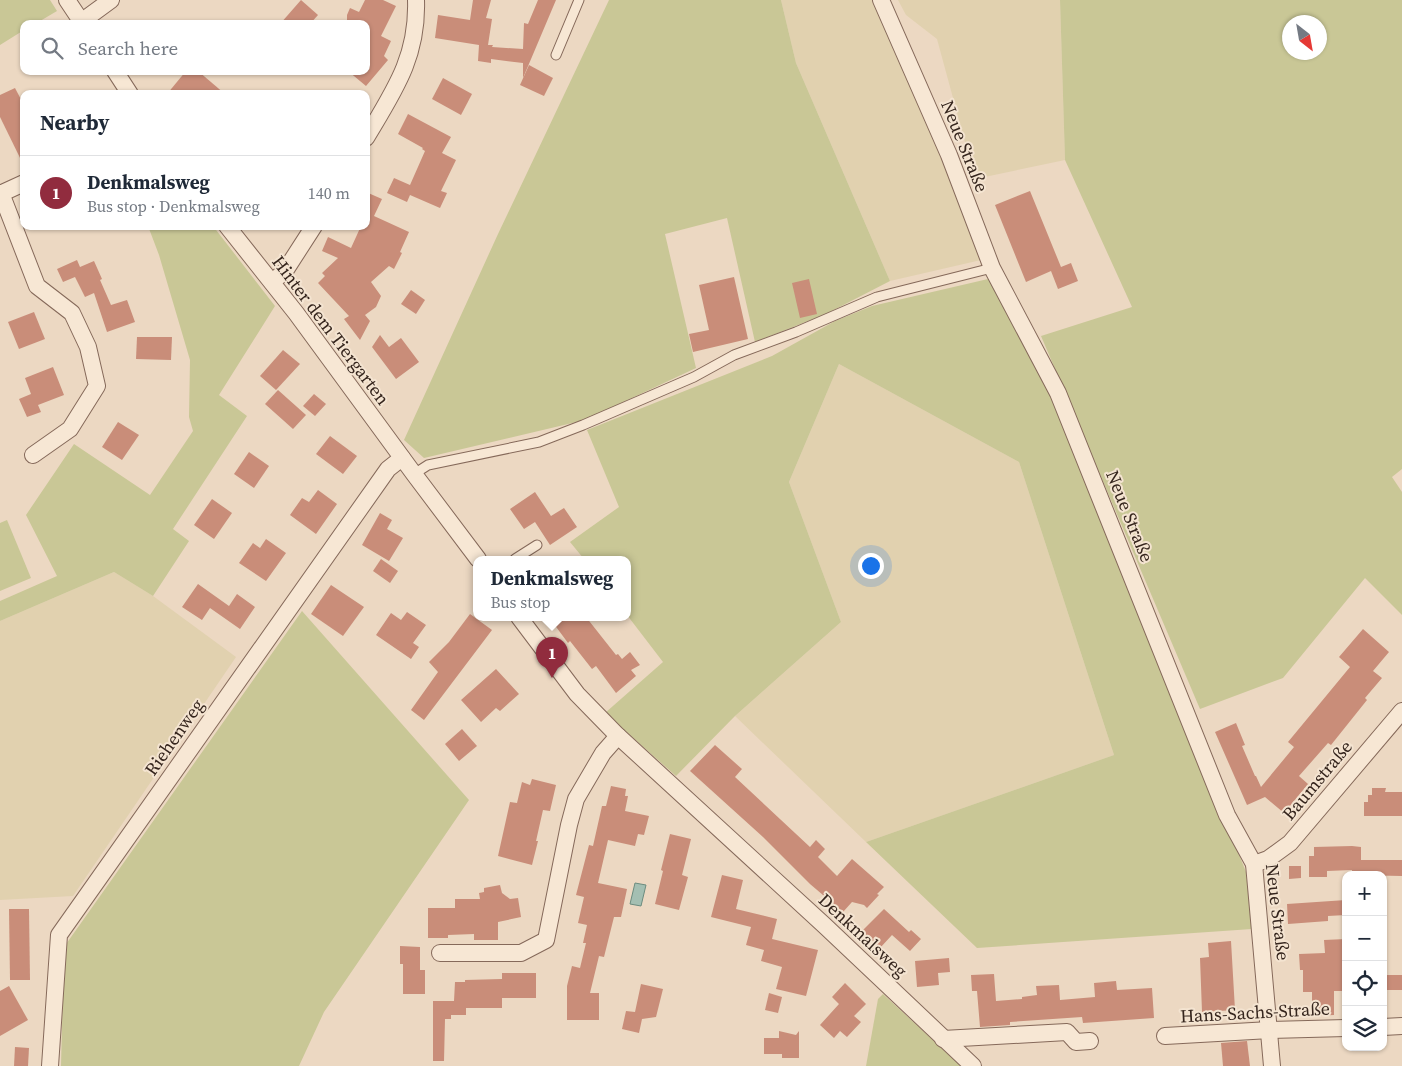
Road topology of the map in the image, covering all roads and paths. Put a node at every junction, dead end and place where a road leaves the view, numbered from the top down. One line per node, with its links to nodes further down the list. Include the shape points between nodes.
1 (68, 0): 6 (street)
2 (111, 0): 7 (street)
3 (416, 0): 11 (street, via 412,49 400,81)
4 (579, 0): 8 (lane)
5 (881, 0): 16 (street, Neue Straße, via 949,155)
6 (80, 20)
7 (86, 20)
8 (556, 55)
9 (118, 75): 10 (street)
10 (127, 90)
11 (370, 131)
12 (20, 185): 13 (street)
13 (1, 194): 18 (street, via 37,286 72,313 88,347 97,386 70,429)
14 (230, 230): 17 (street, Hinter dem Tiergarten)
15 (311, 230): 17 (street, via 285,271)
16 (992, 268): 20 (lane, via 877,297 734,355 694,377 539,442 428,465); 27 (street, Neue Straße, via 1058,393 1227,815)
17 (272, 282): 19 (street, Hinter dem Tiergarten)
18 (33, 455)
19 (402, 458): 20 (street); 36 (street, Riehenweg, via 388,469 59,935)
20 (414, 474): 22 (street)
21 (537, 545): 23 (lane)
22 (476, 556)
23 (520, 556)
24 (522, 621): 26 (street, Denkmalsweg, via 576,694)
25 (1402, 711): 27 (street, Baumstraße, via 1290,843 1268,859)
26 (618, 736): 28 (street, via 603,754 576,800 546,940 521,953); 34 (street, Denkmalsweg)
27 (1254, 864): 32 (street, Neue Straße)
28 (440, 953)
29 (1402, 1026): 30 (street)
30 (1387, 1027)
31 (1342, 1028): 32 (street, Hans-Sachs-Straße)
32 (1270, 1030): 33 (street, Hans-Sachs-Straße); 38 (street, Neue Straße)
33 (1165, 1036)
34 (943, 1039): 35 (street, via 1067,1032 1076,1042); 37 (street, Denkmalsweg)
35 (1090, 1041)
36 (50, 1066)
37 (974, 1066)
38 (1272, 1066)

